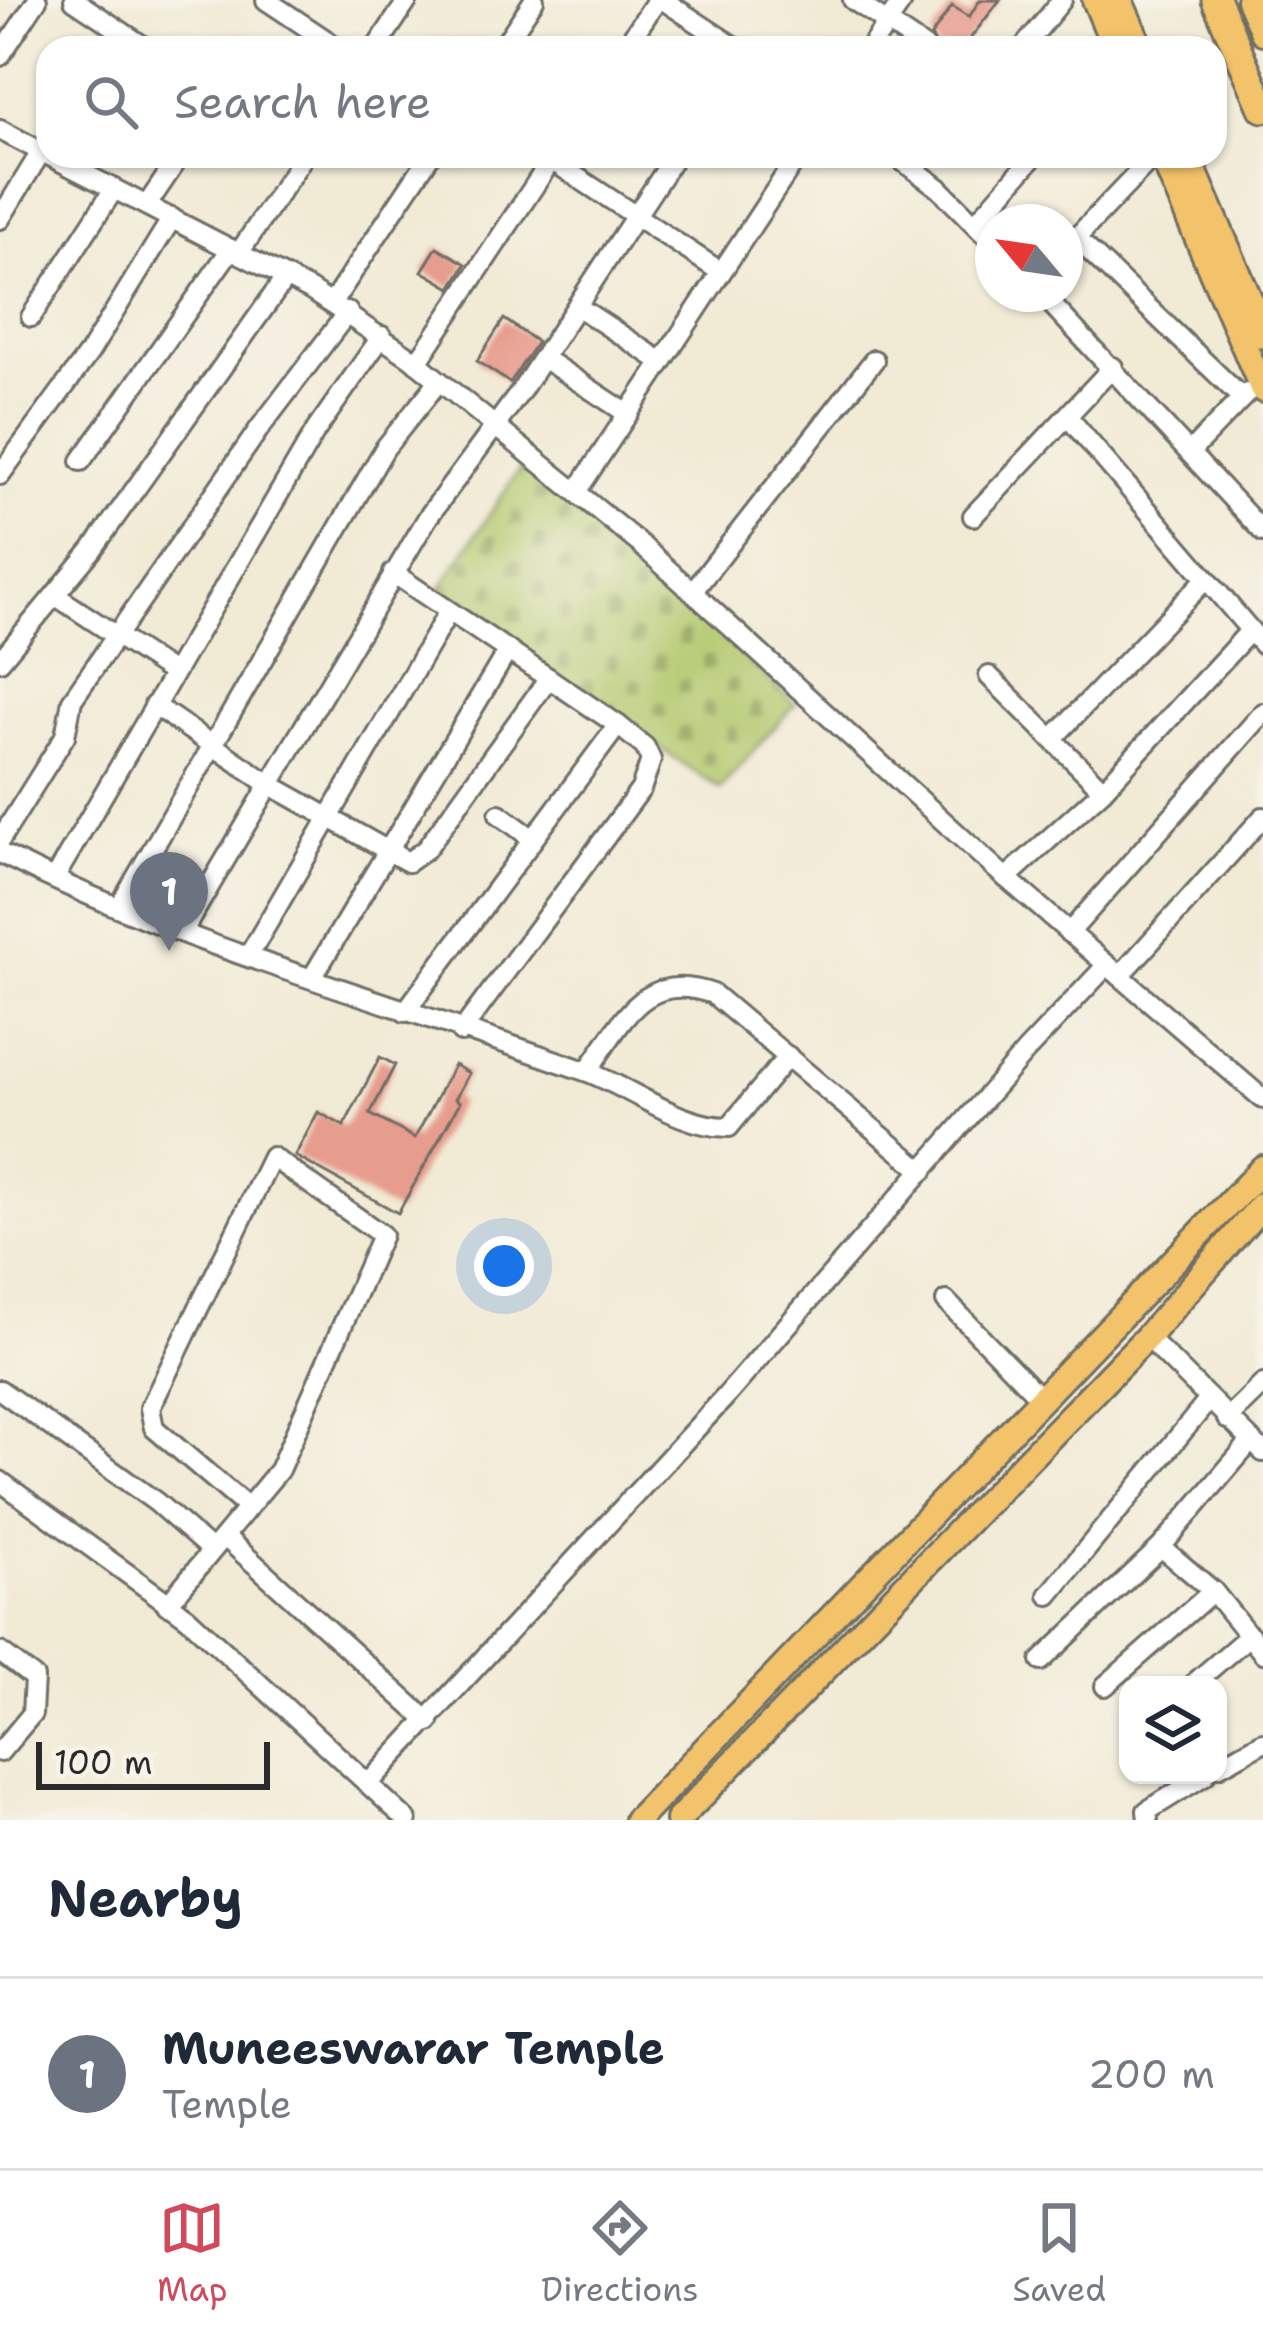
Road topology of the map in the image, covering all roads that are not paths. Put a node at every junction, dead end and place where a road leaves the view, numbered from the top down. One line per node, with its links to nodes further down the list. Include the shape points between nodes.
1 (37, 0): 27 (street)
2 (74, 0): 16 (street)
3 (408, 0): 18 (street)
4 (534, 0): 19 (street)
5 (660, 0): 20 (street); 21 (street)
6 (853, 0): 14 (street)
7 (903, 0): 14 (street)
8 (1095, 0): 25 (main road)
9 (1118, 0): 26 (highway)
10 (1216, 0): 28 (highway)
11 (1249, 0): 15 (main road)
12 (1055, 2): 24 (street)
13 (275, 3): 17 (street)
14 (888, 23): 22 (street); 23 (street)
15 (1263, 32)
16 (128, 36)
17 (321, 36)
18 (384, 36)
19 (510, 36)
20 (634, 36)
21 (717, 36)
22 (879, 36)
23 (907, 36)
24 (1031, 36)
25 (1110, 36)
26 (1134, 36)
27 (0, 56)
28 (1263, 108)
29 (0, 130): 30 (street)
30 (36, 149)
31 (36, 168): 52 (street)
32 (74, 168): 47 (street)
33 (173, 168): 49 (street)
34 (295, 168): 54 (street)
35 (423, 168): 58 (street)
36 (545, 168): 66 (street)
37 (567, 168): 50 (street)
38 (667, 168): 50 (street)
39 (790, 168): 55 (street)
40 (914, 168): 46 (street)
41 (925, 168): 46 (street)
42 (1024, 168): 48 (street)
43 (1146, 168): 69 (street, via 1076,238)
44 (1163, 168): 69 (main road)
45 (1191, 168): 61 (highway)
46 (921, 173): 53 (street)
47 (114, 188): 49 (street); 60 (street)
48 (992, 204)
49 (147, 206): 51 (street)
50 (636, 215): 55 (street); 57 (street)
51 (172, 218): 54 (street); 75 (street, via 89,353)
52 (0, 219)
53 (975, 224)
54 (235, 251): 56 (street); 74 (street)
55 (721, 272): 65 (street)
56 (286, 277): 58 (street); 82 (street)
57 (577, 306): 63 (street); 65 (street)
58 (340, 307): 62 (street); 85 (street)
59 (1059, 312): 67 (street)
60 (32, 316)
61 (1263, 334)
62 (382, 336): 66 (street); 88 (street, via 333,401)
63 (543, 358): 70 (street); 72 (street)
64 (874, 360): 81 (street)
65 (662, 362): 70 (street)
66 (417, 363): 68 (street)
67 (1113, 368): 71 (street); 73 (street)
68 (439, 381): 72 (street); 95 (street, via 386,448)
69 (1254, 389): 73 (street)
70 (628, 414): 76 (street)
71 (1068, 417): 77 (street); 80 (street)
72 (493, 426): 76 (street); 79 (street)
73 (1192, 450): 78 (street)
74 (81, 461)
75 (0, 475)
76 (577, 491): 81 (street)
77 (973, 516)
78 (1263, 532)
79 (393, 573): 83 (street); 96 (street)
80 (1206, 579): 84 (street); 94 (street)
81 (693, 591): 105 (street)
82 (56, 596): 85 (street); 87 (street)
83 (449, 611): 86 (street); 100 (street)
84 (1256, 638): 97 (street)
85 (114, 639): 88 (street); 102 (street, via 72,700 65,736)
86 (508, 650): 90 (street); 104 (street)
87 (0, 661)
88 (173, 673): 91 (street)
89 (989, 676): 94 (street)
90 (549, 678): 93 (street); 104 (street, via 421,855 408,862)
91 (154, 705): 95 (street); 106 (street)
92 (1263, 713): 109 (street)
93 (618, 725): 101 (street); 114 (street, via 649,753 646,782)
94 (1052, 739): 97 (street)
95 (213, 745): 96 (street); 107 (street)
96 (269, 784): 100 (street); 108 (street)
97 (1103, 790): 105 (street)
98 (499, 814): 101 (street)
99 (1263, 817): 111 (street)
100 (328, 819): 104 (street); 110 (street)
101 (533, 839): 113 (street)
102 (0, 840)
103 (0, 853): 106 (street)
104 (386, 854): 112 (street)
105 (1006, 878): 109 (street)
106 (53, 879): 107 (street)
107 (119, 907): 108 (street)
108 (183, 931): 110 (street)
109 (1069, 933): 111 (street)
110 (249, 955): 112 (street)
111 (1113, 971): 117 (street); 119 (street)
112 (312, 978): 113 (street)
113 (404, 1012): 114 (street)
114 (461, 1032): 116 (street)
115 (788, 1057): 116 (street, via 729,1127 706,1127); 116 (street, via 713,994 680,982 656,990 628,1016); 119 (street)
116 (587, 1071)
117 (1263, 1099)
118 (1263, 1168): 125 (main road)
119 (923, 1171): 142 (street)
120 (1263, 1204): 122 (main road)
121 (946, 1301): 125 (street)
122 (1147, 1337): 126 (street); 150 (main road)
123 (1263, 1384): 127 (street)
124 (0, 1390): 131 (street)
125 (1041, 1399): 149 (main road)
126 (1207, 1402): 127 (street); 134 (street)
127 (1227, 1419): 128 (street)
128 (1257, 1447): 132 (street)
129 (0, 1481): 135 (street)
130 (247, 1507): 130 (street, via 279,1470 382,1234 272,1157 150,1408 154,1428); 131 (street)
131 (218, 1543): 135 (street); 142 (street)
132 (1161, 1547): 133 (street); 139 (street)
133 (1213, 1591): 136 (street); 141 (street)
134 (1049, 1595)
135 (167, 1605): 146 (street)
136 (1250, 1635): 138 (street); 140 (street)
137 (0, 1652): 144 (street, via 34,1678 32,1714)
138 (1263, 1653)
139 (1040, 1661)
140 (1202, 1676)
141 (1105, 1686)
142 (429, 1722): 146 (street)
143 (1263, 1742): 145 (street)
144 (0, 1752)
145 (1227, 1762)
146 (369, 1784): 148 (street)
147 (1190, 1784): 151 (street, via 1147,1811)
148 (407, 1820)
149 (637, 1820)
150 (678, 1820)
151 (1148, 1820)

